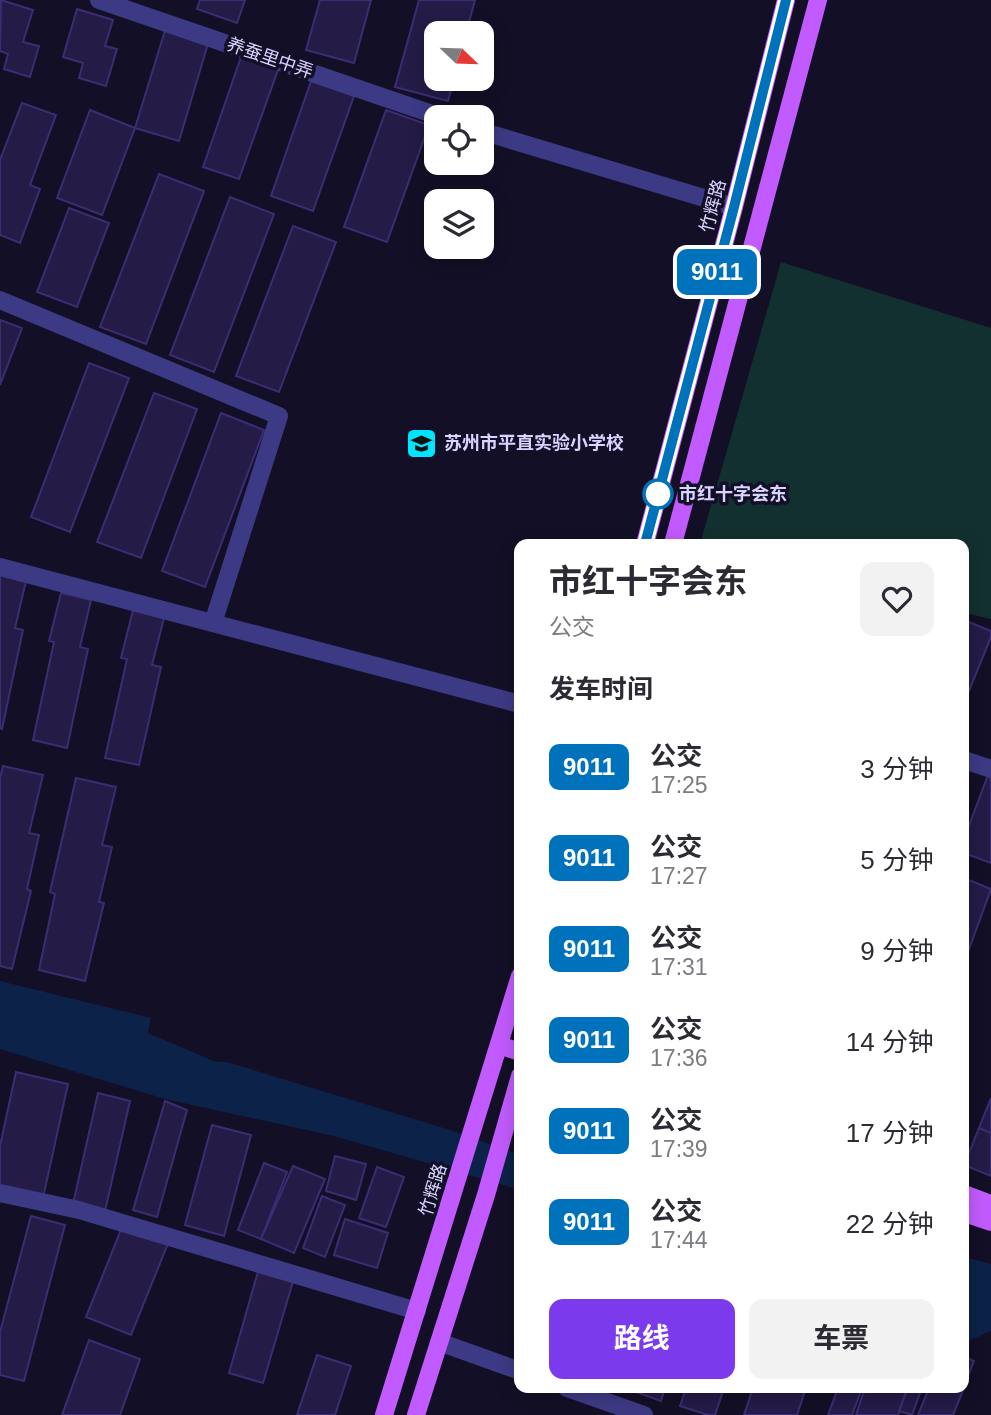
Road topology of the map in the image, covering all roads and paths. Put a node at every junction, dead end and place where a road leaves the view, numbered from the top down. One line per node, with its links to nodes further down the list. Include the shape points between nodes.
1 (99, 0): 4 (street, 养蚕里中弄)
2 (786, 0): 6 (main road, 竹辉路)
3 (818, 0): 9 (main road)
4 (424, 111)
5 (494, 135): 6 (street)
6 (734, 207): 8 (main road, 竹辉路)
7 (0, 300): 11 (street, via 279,416)
8 (646, 539)
9 (674, 539)
10 (0, 567): 11 (street)
11 (213, 623): 12 (street)
12 (514, 702)
13 (969, 762): 14 (street)
14 (991, 769)
15 (514, 996): 17 (main road, 竹辉路)
16 (514, 1053): 17 (main road)
17 (497, 1054): 18 (main road); 25 (main road, 竹辉路)
18 (514, 1066)
19 (514, 1099): 26 (main road)
20 (0, 1193): 25 (street, via 79,1210)
21 (969, 1196): 22 (main road)
22 (991, 1204)
23 (969, 1215): 24 (main road)
24 (991, 1222)
25 (417, 1311): 29 (main road, 竹辉路)
26 (439, 1342): 27 (street); 30 (main road)
27 (514, 1369)
28 (581, 1393): 31 (street)
29 (384, 1415)
30 (416, 1415)
31 (644, 1415)

